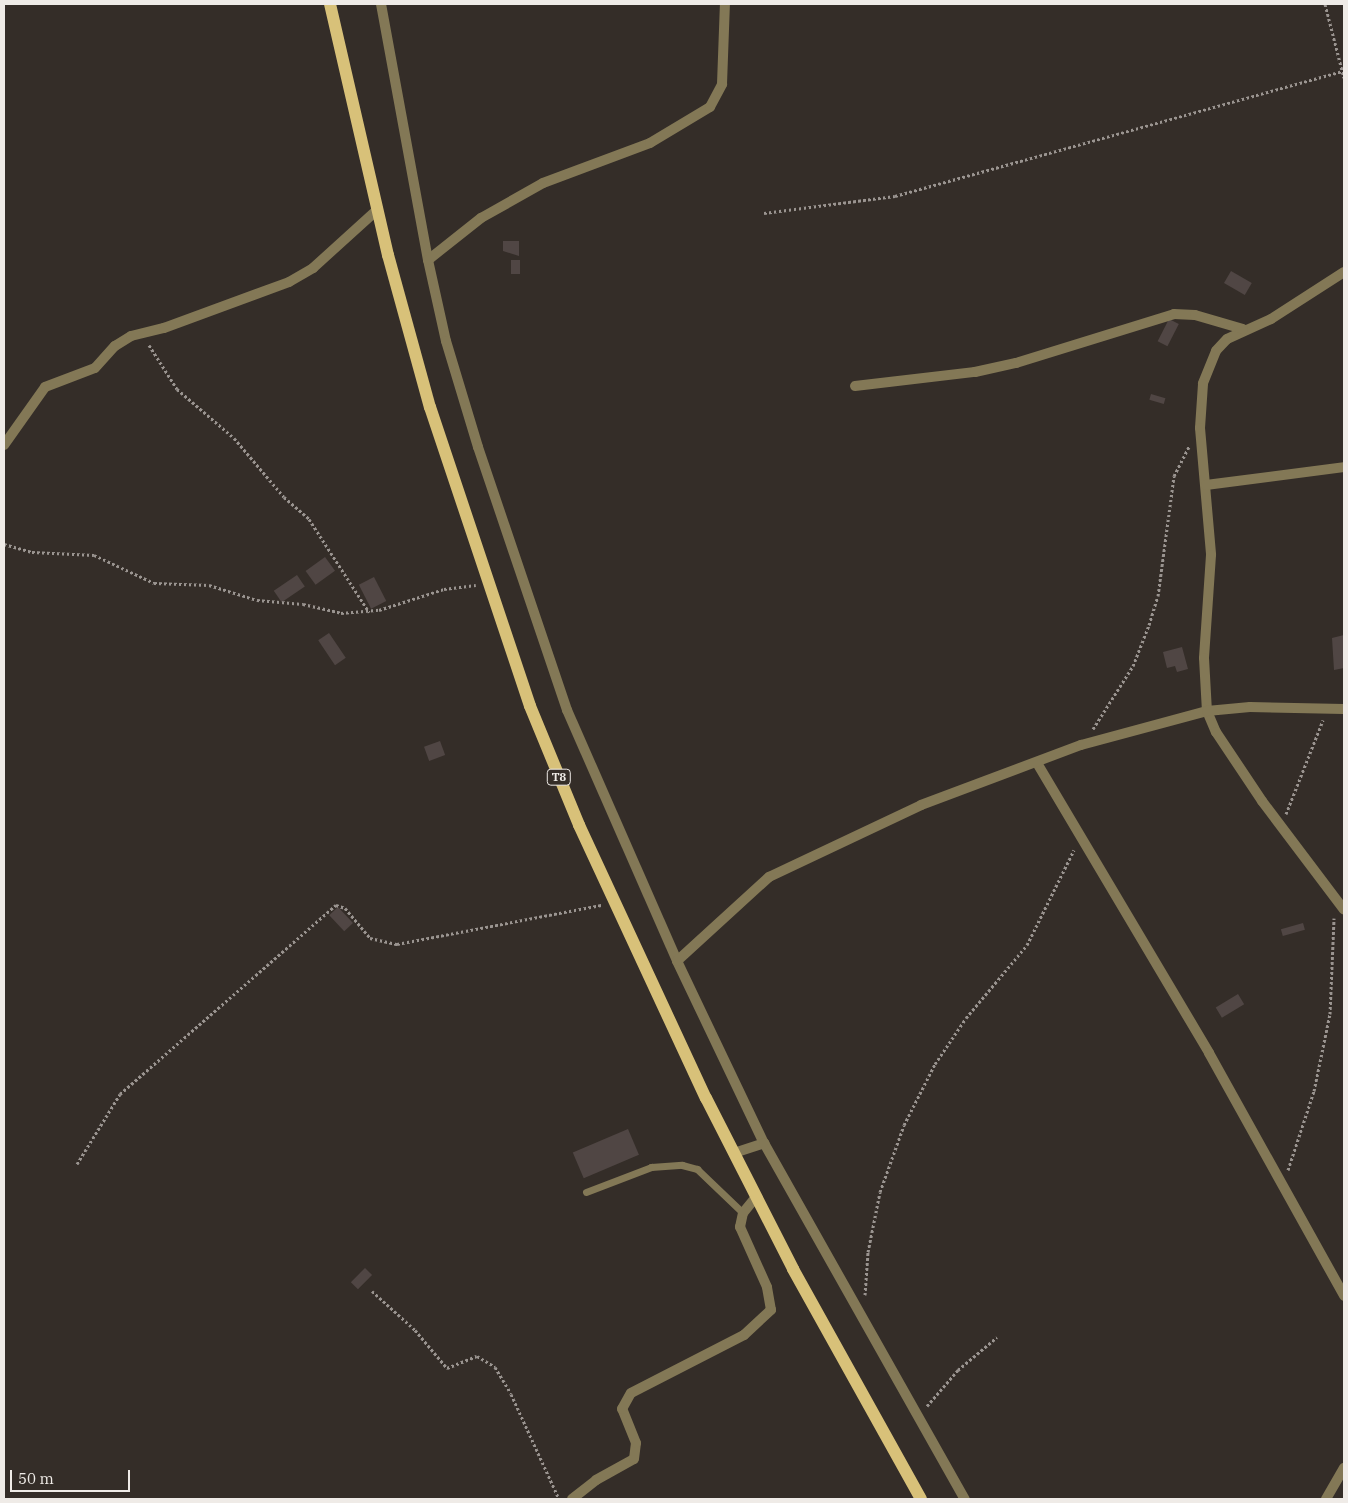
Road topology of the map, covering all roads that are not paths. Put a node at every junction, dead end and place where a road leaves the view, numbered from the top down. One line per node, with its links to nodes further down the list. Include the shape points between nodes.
1 (330, 4): 4 (main road, T8)
2 (381, 4): 5 (street)
3 (725, 4): 5 (street, via 722,84 710,107 650,143 543,183 482,218)
4 (377, 210): 9 (street, via 313,268 289,282 164,328 124,339 95,368 45,387); 18 (main road, T8, via 430,406 530,706 614,903)
5 (428, 260): 16 (street, via 446,341 475,438 566,710)
6 (1344, 272): 7 (street, via 1271,319)
7 (1244, 329): 8 (street, via 1194,315 1174,314 1016,363 975,372); 11 (street, via 1228,338 1207,366 1200,428)
8 (855, 386)
9 (4, 445)
10 (1344, 466): 11 (street)
11 (1206, 485): 13 (street, via 1211,555 1204,658)
12 (1344, 709): 13 (street, via 1250,707)
13 (1207, 711): 14 (street, via 1080,745); 15 (street, via 1216,732)
14 (1037, 763): 16 (street, via 889,818 769,877); 22 (street)
15 (1344, 910)
16 (677, 961): 17 (street)
17 (764, 1143): 18 (street); 26 (street)
18 (734, 1153): 20 (main road, T8)
19 (586, 1192): 21 (lane, via 652,1168 682,1165 703,1174)
20 (756, 1197): 21 (street); 25 (main road, T8)
21 (743, 1213): 24 (street, via 740,1226 767,1288 771,1310 744,1335 631,1393 622,1409 636,1443 634,1459 596,1480)
22 (1344, 1296)
23 (1344, 1468): 27 (street)
24 (572, 1499)
25 (921, 1499)
26 (965, 1499)
27 (1326, 1499)

